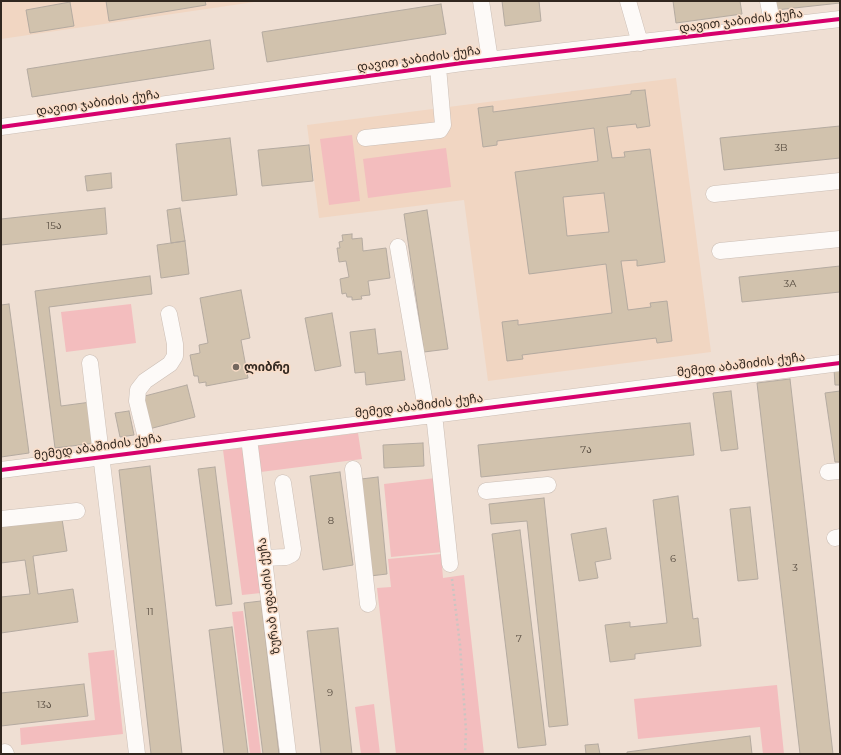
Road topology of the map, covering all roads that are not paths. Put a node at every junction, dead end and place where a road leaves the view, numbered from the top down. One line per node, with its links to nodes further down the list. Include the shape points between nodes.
1 (481, 1): 7 (street)
2 (628, 1): 6 (street)
3 (768, 1): 5 (street)
4 (840, 19): 5 (street, დავით ჯაბიძის ქუჩა)
5 (773, 27): 6 (street, დავით ჯაბიძის ქუჩა)
6 (640, 43): 7 (street, დავით ჯაბიძის ქუჩა)
7 (490, 60): 8 (street, დავით ჯაბიძის ქუჩა)
8 (438, 67): 9 (street, დავით ჯაბიძის ქუჩა); 10 (street, via 442,124 440,130)
9 (1, 126)
10 (365, 138)
11 (840, 181): 12 (street)
12 (714, 194)
13 (840, 238): 15 (street)
14 (398, 247): 19 (street)
15 (720, 251)
16 (169, 314): 21 (street, via 175,356 170,364 145,381 138,390 137,401)
17 (840, 363): 19 (street, მემედ აბაშიძის ქუჩა)
18 (90, 364): 22 (street)
19 (430, 415): 20 (street, მემედ აბაშიძის ქუჩა); 31 (street)
20 (249, 438): 21 (street, მემედ აბაშიძის ქუჩა); 30 (street, ზურაბ ეფაძის ქუჩა)
21 (149, 450): 22 (street, მემედ აბაშიძის ქუჩა)
22 (102, 456): 24 (street, მემედ აბაშიძის ქუჩა); 33 (street)
23 (353, 469): 32 (street)
24 (1, 470)
25 (283, 482): 30 (street, via 292,554 286,557)
26 (548, 485): 27 (street)
27 (486, 491)
28 (77, 511): 29 (street)
29 (1, 519)
30 (265, 558): 34 (street, ზურაბ ეფაძის ქუჩა)
31 (450, 564)
32 (368, 604)
33 (137, 754)
34 (288, 754)

